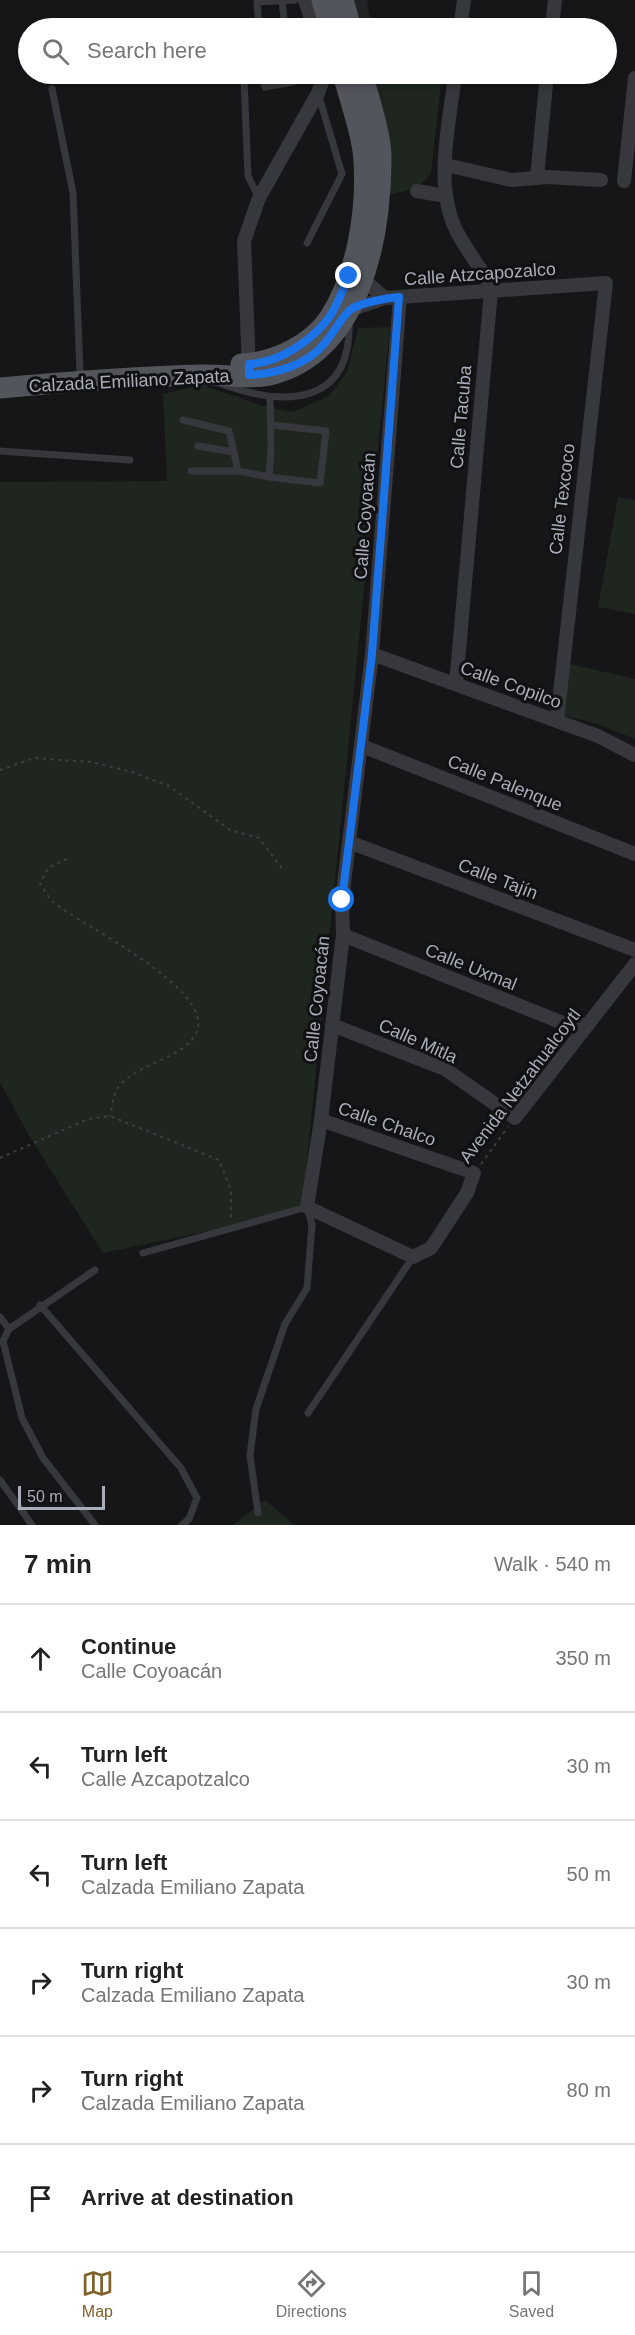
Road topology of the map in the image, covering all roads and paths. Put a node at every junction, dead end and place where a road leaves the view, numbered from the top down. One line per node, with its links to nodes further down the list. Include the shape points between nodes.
1 (296, 0): 7 (lane)
2 (305, 0): 10 (street)
3 (322, 0): 11 (main road)
4 (343, 0): 12 (main road)
5 (464, 0): 13 (street)
6 (555, 0): 14 (street)
7 (282, 1): 8 (lane, via 257,2); 9 (lane)
8 (258, 18)
9 (284, 18)
10 (311, 18)
11 (327, 18)
12 (348, 18)
13 (461, 18)
14 (553, 18)
15 (635, 78): 29 (street)
16 (244, 84): 32 (lane, via 248,176)
17 (264, 84): 18 (lane)
18 (281, 84)
19 (321, 84): 25 (street)
20 (345, 84): 42 (main road, Calzada Emiliano Zapata, via 364,160 362,212 349,276 329,318 298,347 258,364)
21 (364, 84): 34 (main road, Calzada Emiliano Zapata, via 382,160 374,235)
22 (455, 84): 26 (street, Calle Tacuba)
23 (546, 84): 27 (street)
24 (52, 89): 40 (lane, via 73,193)
25 (318, 93): 32 (street); 33 (lane, via 342,174)
26 (446, 165): 27 (street, via 511,180); 31 (street, Calle Tacuba)
27 (537, 177): 28 (street)
28 (601, 180)
29 (624, 181)
30 (417, 190): 31 (street)
31 (446, 195): 36 (street, Calle Tacuba, via 456,231 489,282)
32 (259, 198): 42 (street, via 244,241)
33 (307, 243)
34 (364, 280): 38 (street, Calle Atzcapozalco); 39 (main road, Calzada Emiliano Zapata)
35 (606, 283): 36 (street, Calle Atzcapozalco); 56 (street, Calle Texcoco)
36 (490, 291): 37 (street, Calle Atzcapozalco); 55 (street, Calle Tacuba)
37 (399, 297): 38 (street, Calle Atzcapozalco); 54 (street, Calle Coyoacán)
38 (385, 298): 39 (street)
39 (350, 311): 42 (main road, Calzada Emiliano Zapata, via 322,347 293,366 271,375); 44 (lane, via 346,353 329,382 302,397)
40 (80, 373): 41 (main road, Calzada Emiliano Zapata); 42 (main road, Calzada Emiliano Zapata)
41 (0, 377)
42 (249, 377): 43 (main road, Calzada Emiliano Zapata, via 201,375); 44 (lane)
43 (0, 388)
44 (270, 397): 46 (lane)
45 (183, 420): 49 (lane, via 229,431)
46 (271, 425): 53 (lane); 53 (lane, via 326,431 320,483)
47 (198, 446): 49 (lane)
48 (0, 451): 50 (lane)
49 (234, 452): 52 (lane)
50 (130, 460)
51 (191, 471): 52 (lane)
52 (238, 471): 53 (lane)
53 (269, 477)
54 (372, 654): 55 (street, Calle Copilco); 57 (street, Calle Coyoacán)
55 (456, 684): 56 (street, Calle Copilco)
56 (557, 720): 58 (street, Calle Copilco)
57 (362, 746): 60 (street, Calle Coyoacán); 61 (street, Calle Palenque)
58 (635, 755)
59 (0, 770): 63 (path, via 34,758 92,762 132,772 169,786 230,830 259,838)
60 (349, 842): 64 (street, Calle Coyoacán, via 342,900); 65 (street, Calle Tajín)
61 (635, 854)
62 (68, 859): 69 (path, via 49,867 40,883 52,901 144,961 184,995 197,1013 198,1030 187,1046 131,1074 116,1090)
63 (284, 871)
64 (343, 935): 67 (street, Calle Coyoacán); 68 (street, Calle Uxmal, via 563,1023)
65 (635, 950)
66 (635, 964): 68 (street, Avenida Netzahualcoytl)
67 (332, 1025): 70 (street, Calle Mitla, via 445,1070); 71 (street, Calle Coyoacán)
68 (588, 1025): 70 (street, Avenida Netzahualcoytl)
69 (110, 1116): 72 (path, via 88,1119); 75 (path, via 219,1160 231,1190 230,1211)
70 (515, 1118): 73 (path, Avenida Netzahualcoytl)
71 (321, 1120): 73 (street, Calle Chalco); 74 (street, Calle Coyoacán)
72 (0, 1158)
73 (474, 1173): 77 (street, Avenida Netzahualcoytl, via 467,1193 431,1248)
74 (307, 1207): 75 (lane); 77 (street); 84 (lane, Calle Coyoacán, via 312,1225 307,1288 285,1324 256,1409 250,1455)
75 (235, 1228): 76 (lane)
76 (143, 1253)
77 (413, 1257): 82 (lane)
78 (95, 1270): 79 (lane)
79 (40, 1305): 81 (lane); 87 (lane, via 181,1468 197,1498 189,1519)
80 (0, 1317): 81 (lane)
81 (9, 1329): 86 (lane, via 3,1341 22,1418 43,1458)
82 (308, 1413)
83 (0, 1480): 85 (lane)
84 (258, 1513)
85 (32, 1525)
86 (95, 1525)
87 (182, 1525)

